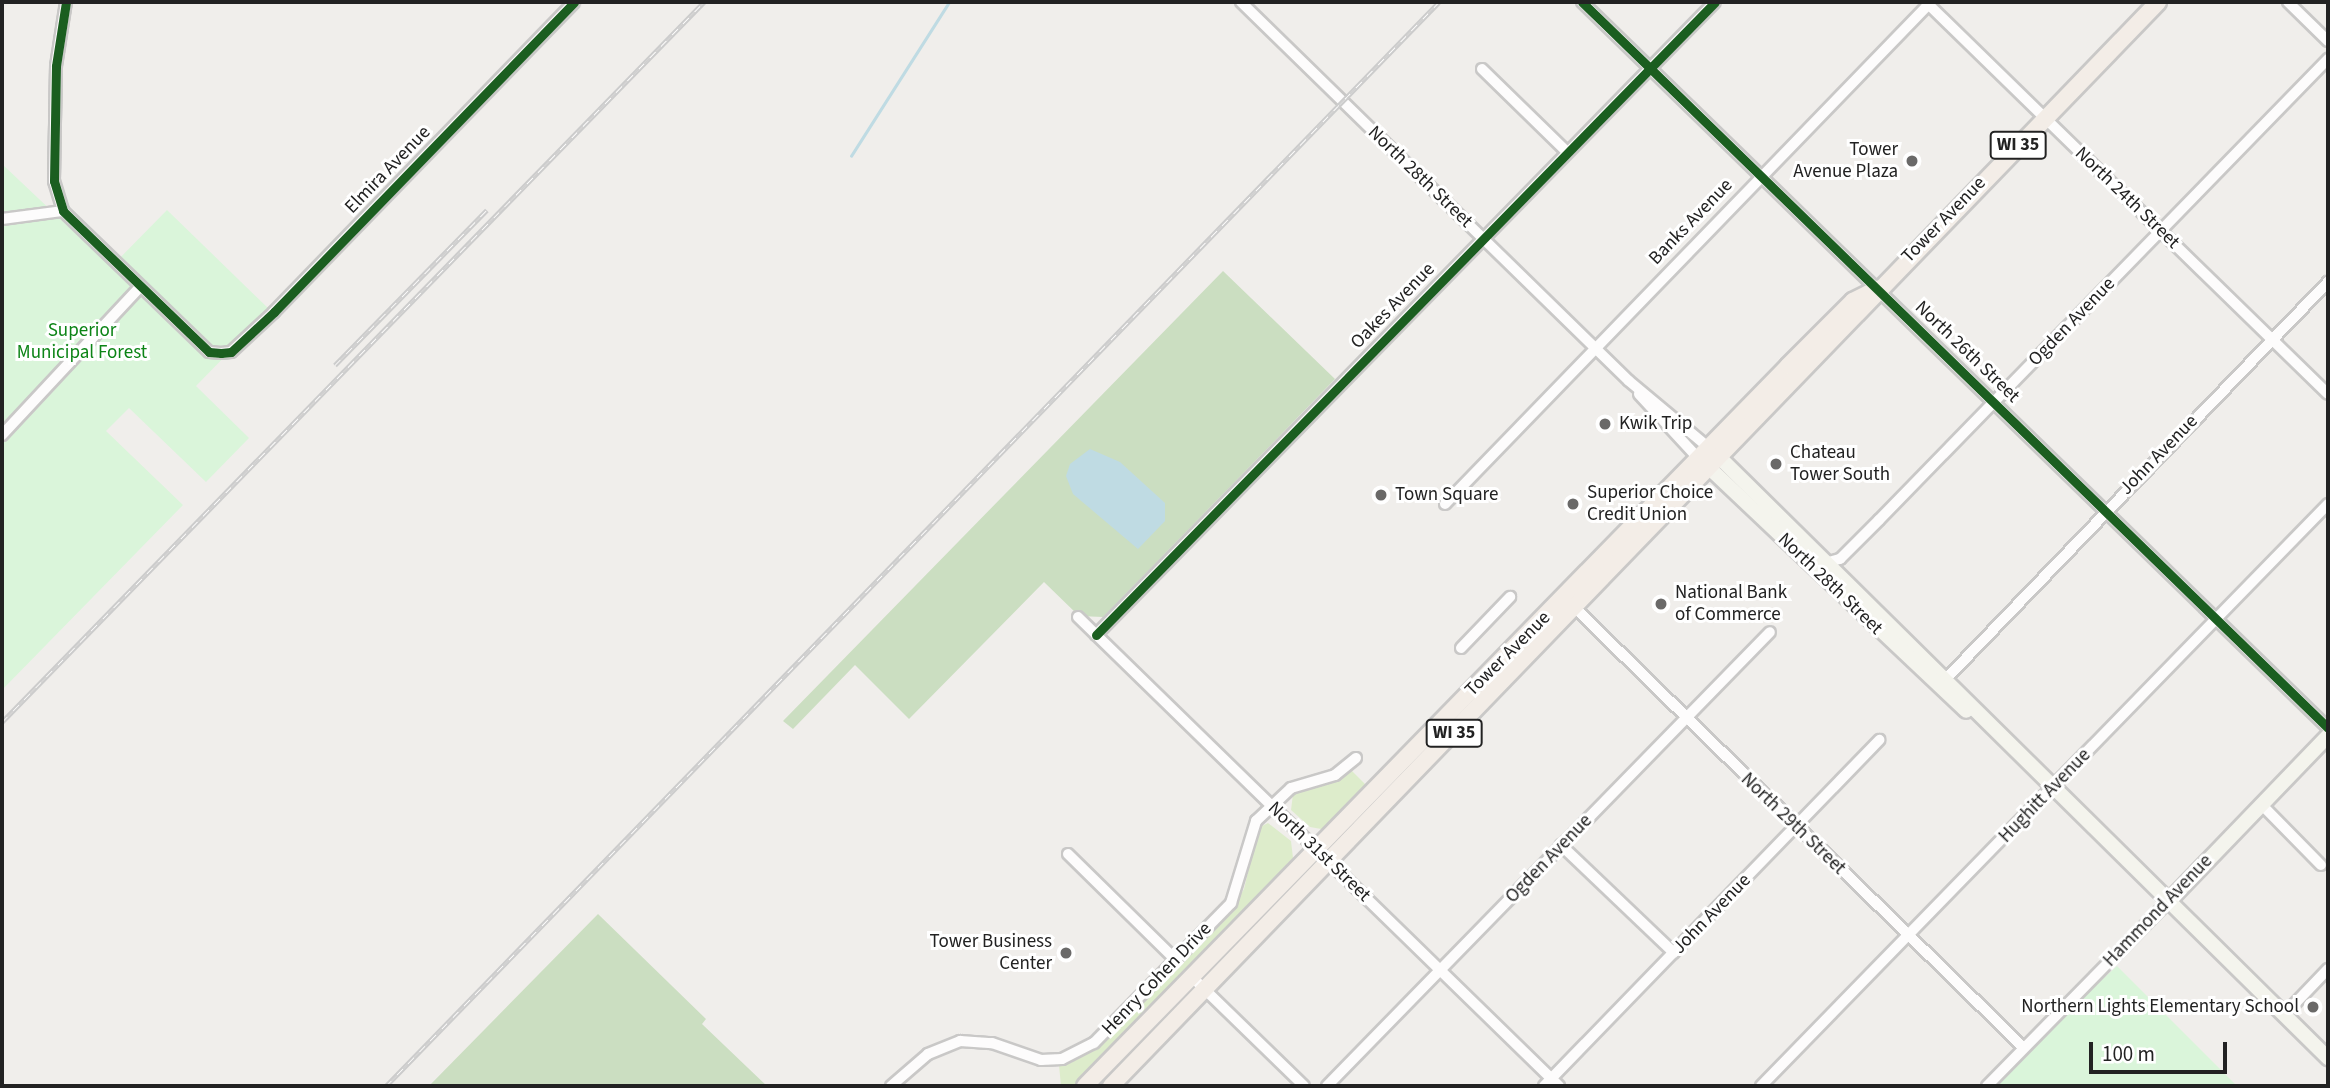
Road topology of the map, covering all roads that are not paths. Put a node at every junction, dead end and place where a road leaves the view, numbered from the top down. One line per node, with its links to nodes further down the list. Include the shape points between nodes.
1 (66, 2): 16 (street, via 54,181)
2 (573, 2): 21 (street, Elmira Avenue, via 232,352 209,352)
3 (1241, 2): 19 (street, North 28th Street)
4 (1582, 2): 11 (street, North 26th Street)
5 (1715, 2): 11 (street, Oakes Avenue)
6 (2158, 2): 13 (main road, Tower Avenue / WI 35)
7 (2288, 2): 9 (street)
8 (1928, 3): 13 (street, North 24th Street); 15 (street, Banks Avenue)
9 (2328, 41)
10 (2328, 59): 18 (street, Ogden Avenue)
11 (1650, 68): 14 (street, Oakes Avenue); 15 (street, North 26th Street)
12 (1482, 69): 14 (street)
13 (2045, 117): 18 (street, North 24th Street); 22 (main road, Tower Avenue / WI 35)
14 (1567, 152): 19 (street, Oakes Avenue)
15 (1761, 175): 22 (street, North 26th Street); 24 (street, Banks Avenue)
16 (63, 211): 17 (street); 21 (street)
17 (2, 219)
18 (2161, 231): 23 (street, North 24th Street); 26 (street, Ogden Avenue)
19 (1483, 238): 24 (street, North 28th Street); 41 (street, Oakes Avenue)
20 (2328, 282): 23 (street, John Avenue)
21 (140, 287): 27 (street)
22 (1877, 289): 26 (street, North 26th Street); 28 (main road, Tower Avenue / WI 35, via 1853,301); 29 (main road, Tower Avenue / WI 35, via 1866,308)
23 (2272, 340): 25 (street, North 24th Street); 32 (street, John Avenue)
24 (1594, 346): 28 (street, North 28th Street); 30 (street, Banks Avenue)
25 (2328, 394)
26 (1994, 402): 32 (street, North 26th Street); 34 (street, Ogden Avenue)
27 (2, 435)
28 (1703, 452): 29 (main road, North 28th Street); 36 (main road, Tower Avenue / WI 35)
29 (1716, 465): 33 (main road, North 28th Street); 34 (main road, North 28th Street); 37 (main road, Tower Avenue / WI 35)
30 (1445, 504)
31 (2328, 504): 39 (street, Hughitt Avenue)
32 (2105, 510): 39 (street, North 26th Street); 43 (street, John Avenue)
33 (1775, 531): 34 (street); 43 (main road, North 28th Street)
34 (1829, 565): 43 (main road, North 28th Street)
35 (1510, 597): 42 (street)
36 (1564, 598): 37 (street, North 29th Street); 54 (main road, Tower Avenue / WI 35)
37 (1576, 610): 44 (street, North 29th Street); 56 (main road, Tower Avenue / WI 35)
38 (1078, 617): 41 (street, North 31st Street)
39 (2216, 619): 45 (street, North 26th Street); 49 (street, Hughitt Avenue)
40 (1770, 632): 44 (street, Ogden Avenue)
41 (1096, 635): 50 (street, North 31st Street)
42 (1461, 648)
43 (1942, 686): 49 (main road, North 28th Street)
44 (1685, 718): 52 (street, North 29th Street); 53 (street, Ogden Avenue)
45 (2328, 728)
46 (2328, 736): 51 (main road, Hammond Avenue)
47 (1880, 740): 52 (street, John Avenue)
48 (1356, 758): 50 (street, Henry Cohen Drive, via 1335,775 1291,788)
49 (2051, 790): 58 (main road, North 28th Street); 59 (street, Hughitt Avenue)
50 (1271, 805): 54 (street, North 31st Street); 61 (street, Henry Cohen Drive, via 1247,834 1231,903)
51 (2262, 805): 57 (street); 58 (main road, Hammond Avenue)
52 (1797, 828): 59 (street, North 29th Street); 60 (street, John Avenue)
53 (1561, 845): 60 (street); 63 (street, Ogden Avenue)
54 (1316, 850): 56 (street, North 31st Street); 64 (main road, Tower Avenue / WI 35)
55 (1068, 854): 61 (street)
56 (1329, 862): 63 (street, North 31st Street); 65 (main road, Tower Avenue / WI 35)
57 (2321, 864)
58 (2168, 902): 66 (main road, North 28th Street); 67 (street, Hammond Avenue)
59 (1908, 936): 67 (street, North 29th Street); 75 (street, Hughitt Avenue)
60 (1674, 953): 69 (street, John Avenue)
61 (1176, 960): 70 (street, Henry Cohen Drive, via 1094,1043 1073,1055 1033,1059 992,1044 960,1041 928,1054)
62 (2328, 969): 66 (street)
63 (1442, 971): 69 (street, North 31st Street); 74 (street, Ogden Avenue)
64 (1192, 976): 65 (street); 71 (main road, Tower Avenue / WI 35)
65 (1205, 990): 72 (main road, Tower Avenue / WI 35); 73 (street)
66 (2284, 1015): 68 (main road, North 28th Street)
67 (2024, 1048): 76 (street, Hammond Avenue)
68 (2328, 1058)
69 (1552, 1084)
70 (891, 1086)
71 (1084, 1086)
72 (1111, 1086)
73 (1304, 1086)
74 (1327, 1086)
75 (1761, 1086)
76 (1987, 1086)

